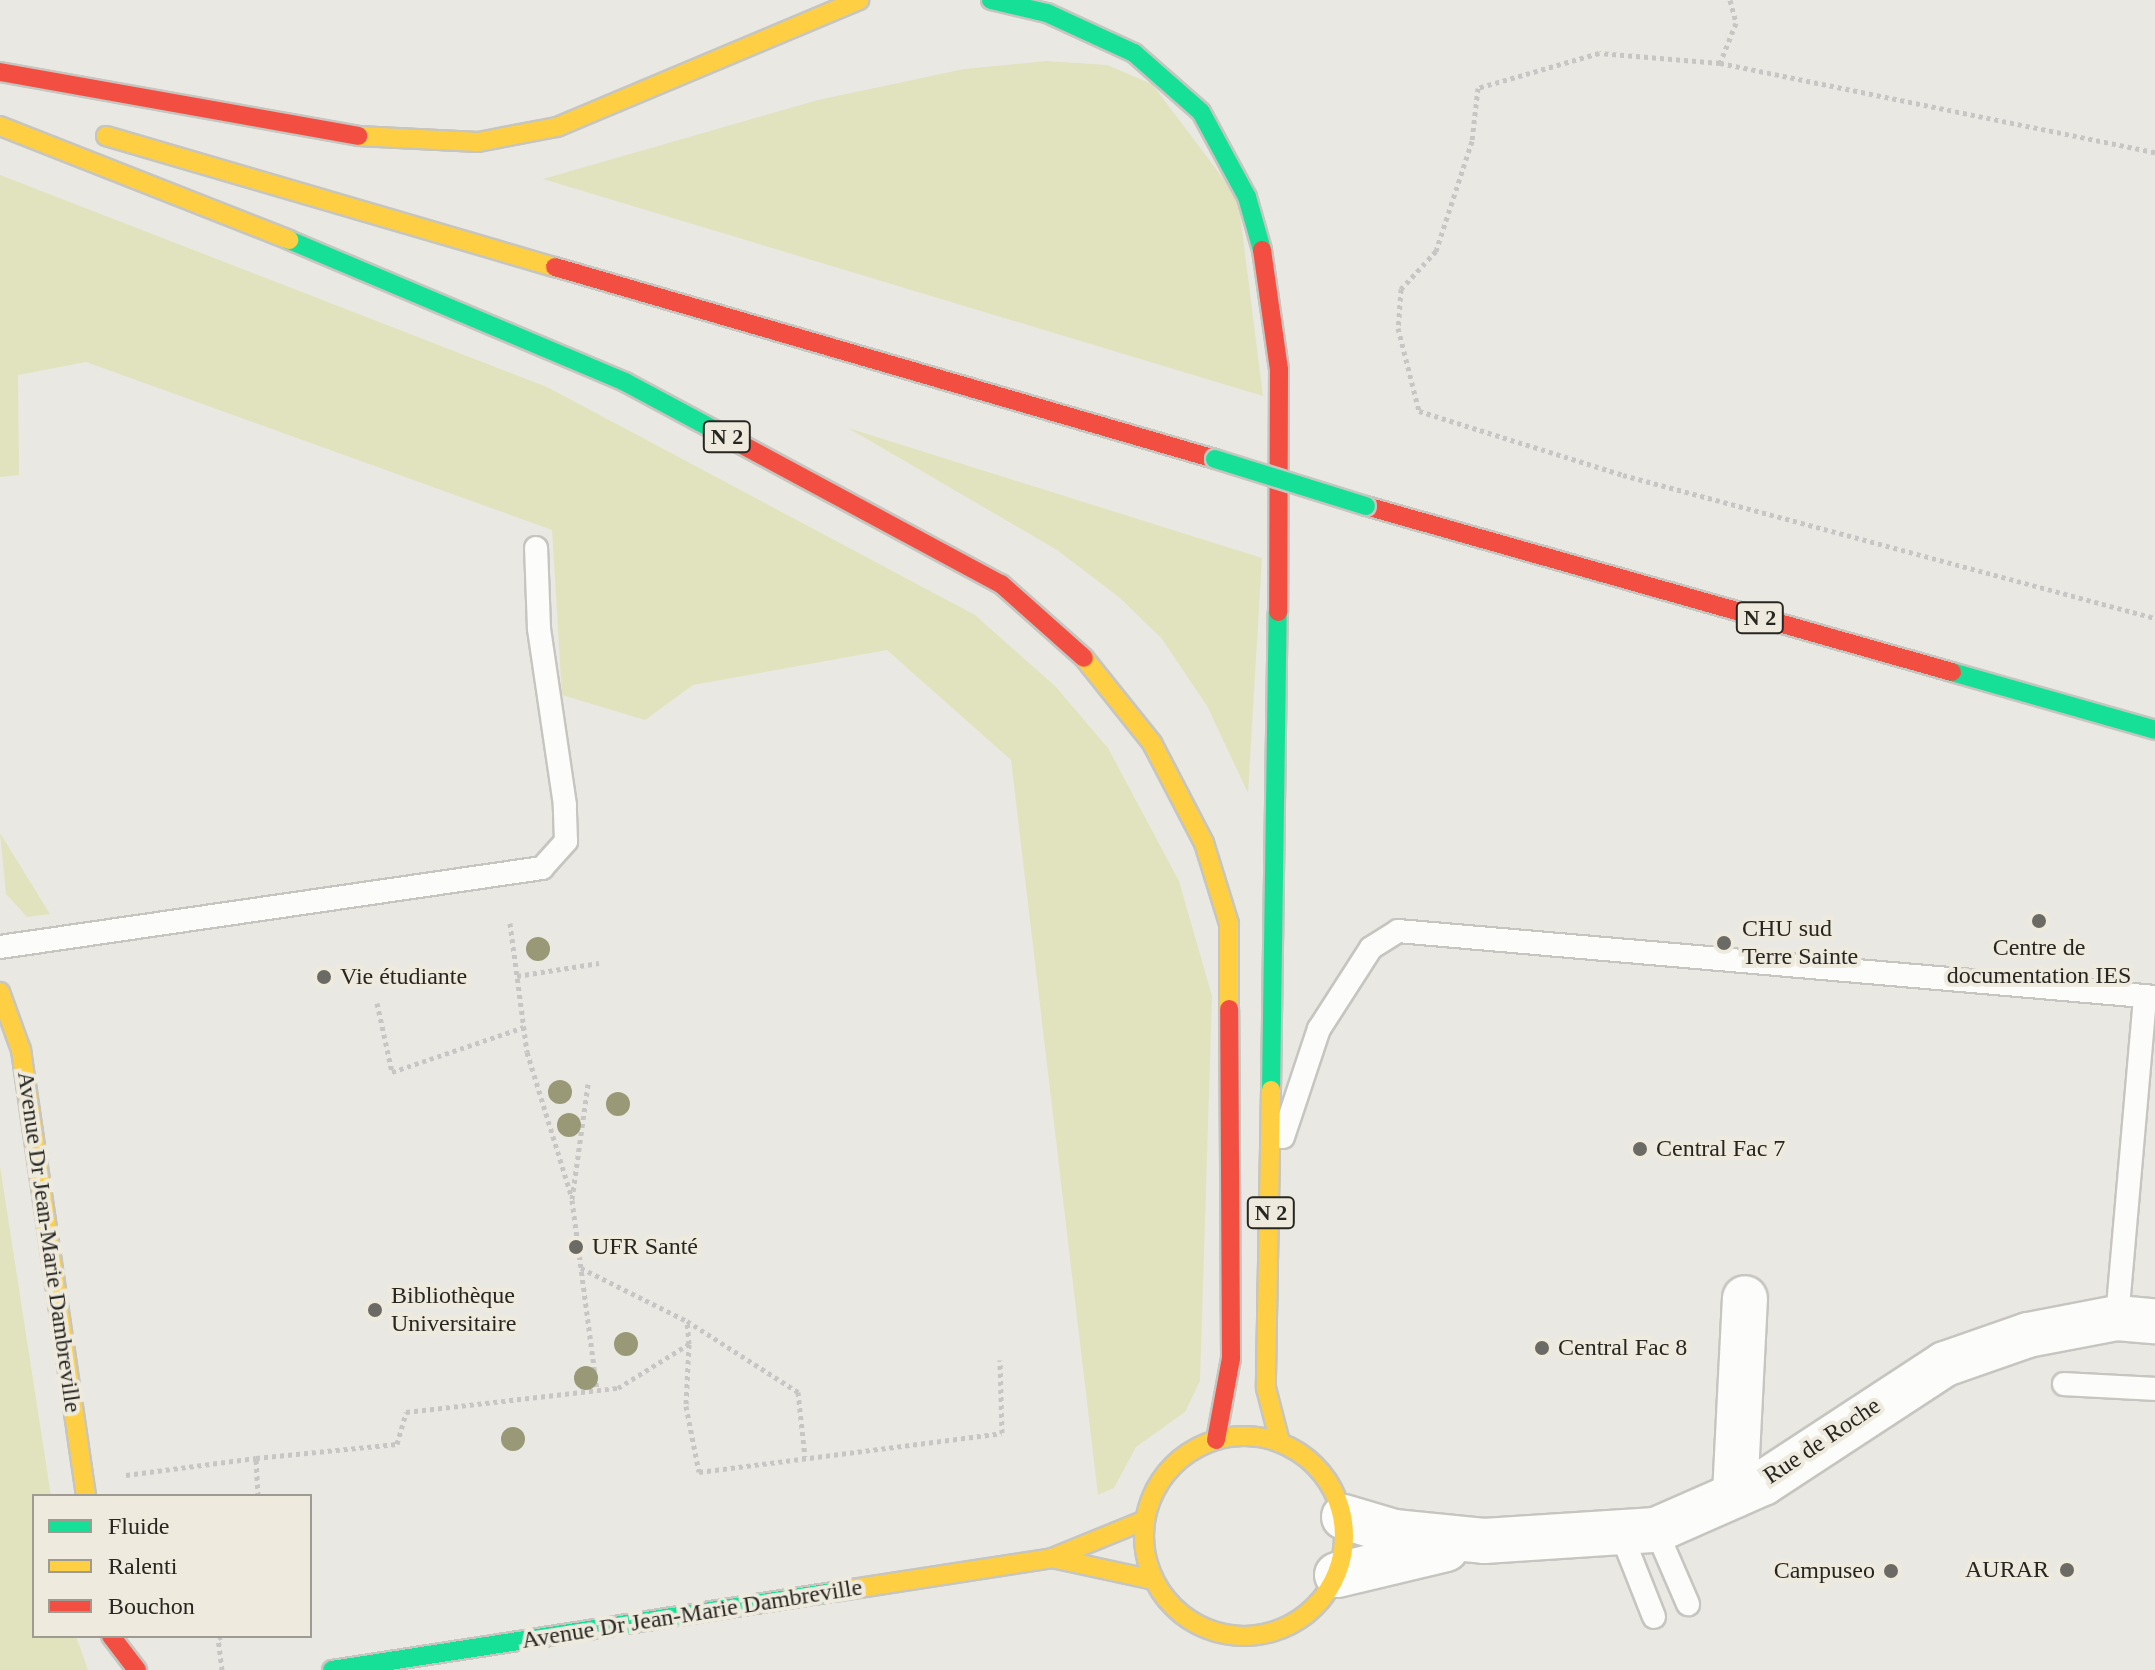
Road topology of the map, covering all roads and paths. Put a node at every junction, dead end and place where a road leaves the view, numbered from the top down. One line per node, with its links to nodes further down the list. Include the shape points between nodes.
1 (859, 0): 5 (main road, via 812,14 618,105 557,127 478,142 379,140)
2 (991, 0): 23 (main road, N 2, via 1047,13 1134,53 1201,112 1247,197 1269,273 1279,401)
3 (1730, 0): 4 (path, via 1736,23)
4 (1720, 63): 10 (path); 12 (path, via 1599,53 1478,88 1472,141 1436,251 1401,289 1398,328 1419,411 1623,475)
5 (0, 72)
6 (0, 105): 7 (main road)
7 (33, 115)
8 (0, 126): 34 (main road, N 2, via 139,176 625,382 1001,584 1087,660 1152,743 1204,843 1229,924 1231,1358)
9 (79, 128): 13 (main road, N 2, bridge, via 1366,506)
10 (2155, 152)
11 (536, 548): 15 (lane, via 539,628 566,841 542,868)
12 (2155, 618)
13 (2155, 730)
14 (510, 923): 17 (path)
15 (0, 947)
16 (599, 963): 17 (path)
17 (517, 976): 21 (path)
18 (0, 992): 39 (main road, Avenue Dr Jean-Marie Dambreville, via 21,1050)
19 (2150, 997): 23 (lane, via 1398,931 1371,948 1319,1029); 27 (lane)
20 (377, 1003): 21 (path, via 392,1072)
21 (524, 1027): 24 (path)
22 (588, 1084): 24 (path)
23 (1273, 1166): 35 (main road, N 2, via 1266,1388)
24 (572, 1200): 25 (path)
25 (581, 1268): 28 (path); 33 (path)
26 (1745, 1298): 41 (street)
27 (2136, 1320): 41 (street, Rue de Roche, via 2028,1335 1945,1364)
28 (687, 1321): 29 (path); 36 (path, via 798,1392)
29 (689, 1344): 33 (path, via 618,1388); 36 (path, via 686,1406 699,1472)
30 (1000, 1360): 36 (path, via 1002,1433)
31 (2064, 1384): 32 (lane)
32 (2155, 1389)
33 (597, 1390): 37 (path, via 406,1412 397,1444)
34 (1216, 1440): 35 (main road); 43 (main road, via 1169,1470)
35 (1280, 1442): 42 (main road, via 1309,1459 1331,1485)
36 (805, 1457)
37 (256, 1458): 38 (path, via 123,1475); 40 (path)
38 (125, 1486)
39 (86, 1494)
40 (258, 1494)
41 (1735, 1495): 44 (street, Rue de Roche)
42 (1344, 1517): 45 (street, Rue de Roche, via 1394,1532); 47 (main road)
43 (1145, 1520): 46 (main road, Avenue Dr Jean-Marie Dambreville); 48 (main road)
44 (1639, 1533): 45 (street, Rue de Roche); 49 (lane); 50 (lane)
45 (1484, 1541): 47 (street, Rue de Roche)
46 (1052, 1558): 48 (main road, Avenue Dr Jean-Marie Dambreville); 59 (main road, Avenue Dr Jean-Marie Dambreville)
47 (1337, 1575): 52 (main road, via 1301,1619)
48 (1154, 1580): 51 (main road, via 1168,1602)
49 (1688, 1604)
50 (1654, 1617)
51 (1211, 1631): 52 (main road); 55 (main road)
52 (1275, 1632): 56 (main road)
53 (113, 1638): 57 (main road)
54 (218, 1638): 58 (path)
55 (1221, 1657)
56 (1267, 1657)
57 (137, 1670)
58 (222, 1670)
59 (332, 1670)

